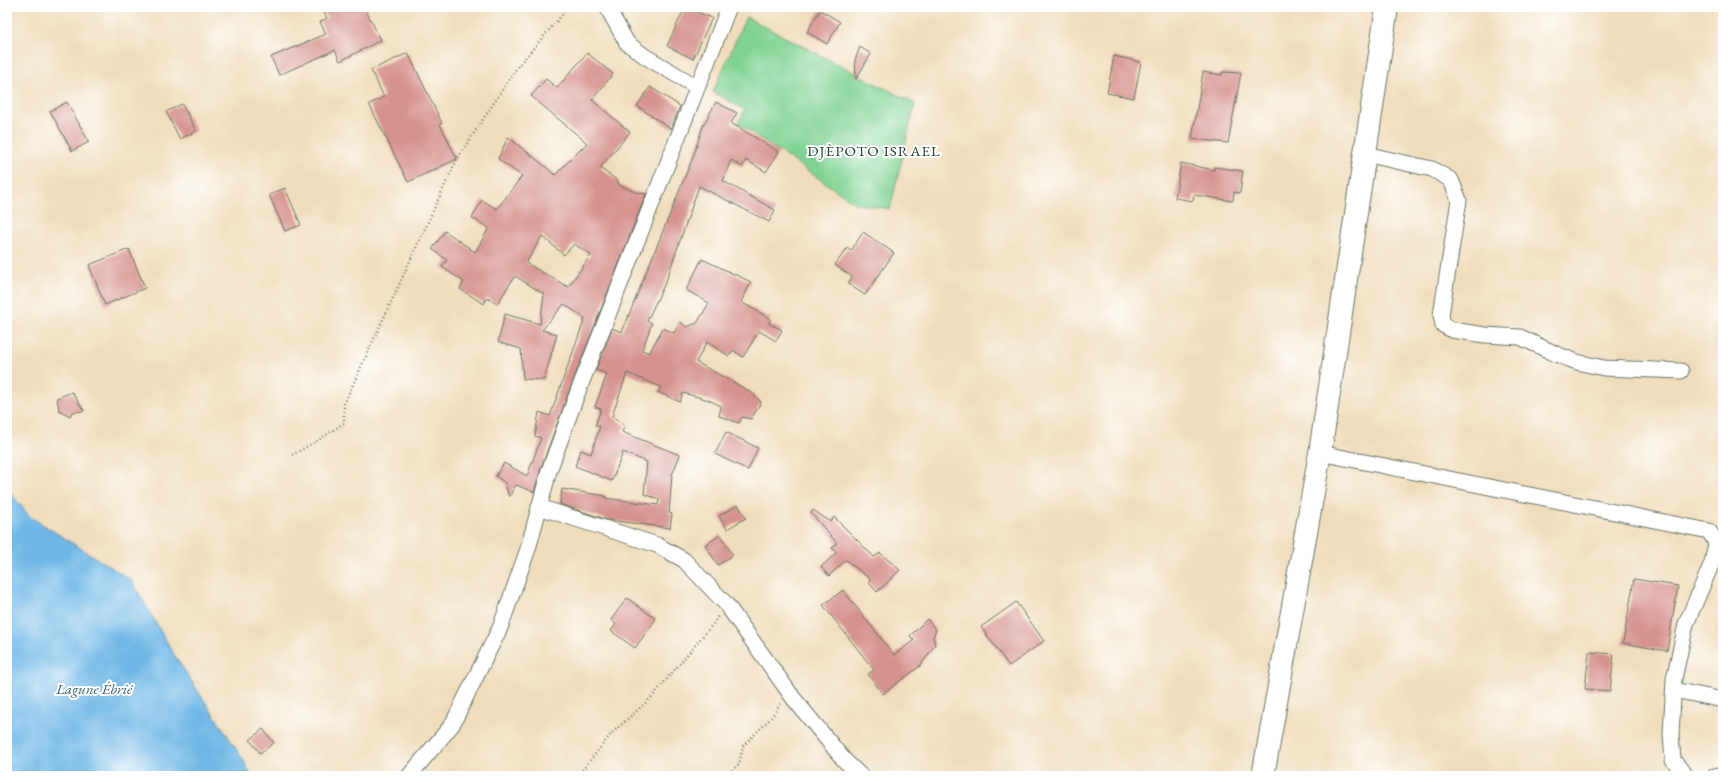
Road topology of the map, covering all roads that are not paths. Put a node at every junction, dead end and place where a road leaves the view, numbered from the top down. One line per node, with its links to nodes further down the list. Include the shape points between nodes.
1 (607, 7): 4 (street, via 627,43)
2 (729, 7): 4 (street)
3 (1387, 7): 5 (street)
4 (697, 88): 8 (street, via 577,394)
5 (1365, 154): 6 (street, via 1432,169 1451,180 1459,200 1441,315 1443,325 1452,330 1520,337 1577,362 1604,368); 7 (street)
6 (1681, 371)
7 (1320, 453): 9 (street, via 1709,532 1716,543 1712,563 1686,624); 14 (street)
8 (539, 507): 12 (street, via 528,549 500,628 452,725); 13 (street, via 657,545 684,560 726,604 789,691 844,760)
9 (1674, 690): 10 (street); 15 (street, via 1671,734 1673,760)
10 (1723, 700)
11 (1723, 774): 16 (street)
12 (409, 776)
13 (861, 776)
14 (1263, 776)
15 (1686, 776)
16 (1715, 776)

